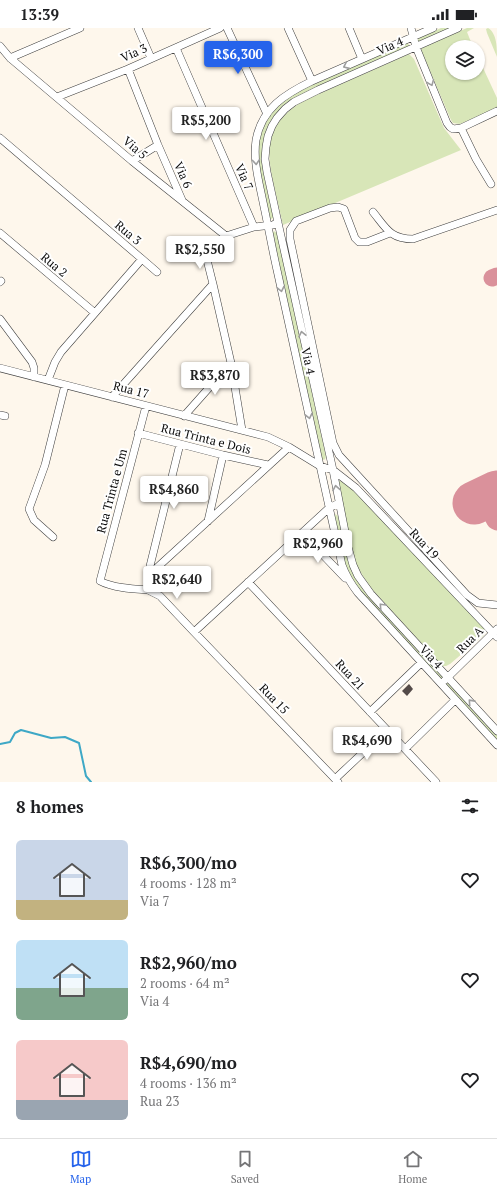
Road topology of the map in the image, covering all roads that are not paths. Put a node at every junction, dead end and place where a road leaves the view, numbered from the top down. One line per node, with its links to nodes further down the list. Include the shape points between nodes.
1 (80, 28): 14 (street)
2 (138, 28): 15 (street)
3 (220, 28): 13 (street, Via 3)
4 (227, 28): 21 (street)
5 (288, 28): 18 (street)
6 (349, 28): 16 (street)
7 (411, 28): 10 (street)
8 (433, 28): 10 (street, Via 4)
9 (458, 28): 12 (street, Via 4)
10 (414, 36): 12 (street); 16 (street, Via 4)
11 (0, 46): 14 (street, Via 5)
12 (416, 47): 22 (street, one-way to 22, via 447,123 453,129); 30 (street, Via 4, via 305,96 289,106 277,118 268,136 265,160)
13 (176, 48): 15 (street, Via 3); 32 (street, Via 7)
14 (10, 58): 19 (street, Via 5)
15 (151, 58): 17 (street, Via 3)
16 (362, 59): 18 (street, Via 4, one-way to 18)
17 (128, 69): 19 (street, Via 3); 24 (street, Via 6)
18 (312, 81): 21 (street, Via 4, via 283,96)
19 (57, 97): 25 (street, Via 5)
20 (497, 111): 22 (street)
21 (267, 114): 31 (street, Via 4, one-way to 31, via 256,139 255,162)
22 (460, 128): 26 (street)
23 (0, 138): 36 (street, Rua 3)
24 (158, 145): 25 (street); 27 (street, Via 6)
25 (132, 161): 27 (street, Via 5)
26 (491, 184)
27 (182, 201): 32 (street, Via 5, via 226,236)
28 (497, 210): 34 (street, via 413,239 403,239)
29 (373, 212): 34 (street)
30 (278, 222): 31 (street, Via 5); 56 (street, Via 4, one-way to 30)
31 (268, 225): 32 (street, Via 5); 55 (street, Via 4, one-way to 55)
32 (254, 227)
33 (0, 233): 39 (street, Rua 2)
34 (390, 233): 67 (street, via 367,242 359,242 344,209 338,206 296,222 290,230 333,443 339,455 467,595 478,603)
35 (205, 252): 38 (street)
36 (142, 259): 37 (street); 39 (street, Rua 3)
37 (157, 272)
38 (213, 284): 41 (street); 46 (street)
39 (95, 313): 44 (street, Rua 3, via 61,352)
40 (0, 319): 43 (street, via 32,362)
41 (231, 364): 48 (street); 49 (street)
42 (0, 368): 43 (street, Rua 17)
43 (34, 377): 44 (street, Rua 17)
44 (48, 380): 45 (street, Rua 17)
45 (65, 385): 46 (street, Rua 17); 61 (street, via 45,465 29,509 34,520)
46 (112, 397): 47 (street, Rua 17)
47 (146, 406): 48 (street, Rua 17); 50 (street, Rua Trinta e Um)
48 (184, 416): 49 (street, Rua 17)
49 (242, 430): 52 (street, Rua 17, via 268,437)
50 (138, 433): 51 (street, Rua Trinta e Dois); 63 (street, Rua Trinta e Um)
51 (180, 444): 53 (street, Rua Trinta e Dois); 62 (street)
52 (289, 447): 54 (street); 55 (street, Rua 17)
53 (223, 455): 54 (street, Rua Trinta e Dois); 59 (street)
54 (268, 465): 59 (street)
55 (320, 466): 56 (street, Rua 17); 58 (street, Via 4)
56 (333, 470): 57 (street, Via 4, one-way to 56); 69 (street, Rua 19, via 356,488)
57 (339, 503): 58 (street); 71 (street, Via 4, one-way to 57, via 364,584 350,556)
58 (329, 508): 60 (street); 65 (street, Via 4, via 342,565)
59 (208, 522): 62 (street)
60 (302, 533): 64 (street); 65 (street)
61 (53, 537)
62 (150, 574): 66 (street)
63 (100, 581): 66 (street, Rua 15, via 129,589)
64 (248, 582): 68 (street); 74 (street, Rua 21)
65 (349, 582): 70 (street, Via 4)
66 (148, 590): 68 (street, Rua 15, via 160,596)
67 (497, 605)
68 (194, 632): 79 (street, Rua 15)
69 (496, 633): 71 (street, Rua A)
70 (422, 663): 72 (street, Via 4); 74 (street)
71 (448, 677): 72 (street, Rua A); 76 (street, Via 4, one-way to 71)
72 (441, 684): 73 (street, Via 4)
73 (456, 700): 77 (street, Via 4); 78 (street)
74 (370, 712): 75 (street, Rua 21)
75 (387, 730): 78 (street, Rua 21); 79 (street)
76 (497, 731)
77 (497, 745)
78 (405, 749): 80 (street, Rua 21)
79 (337, 780)
80 (436, 782)

